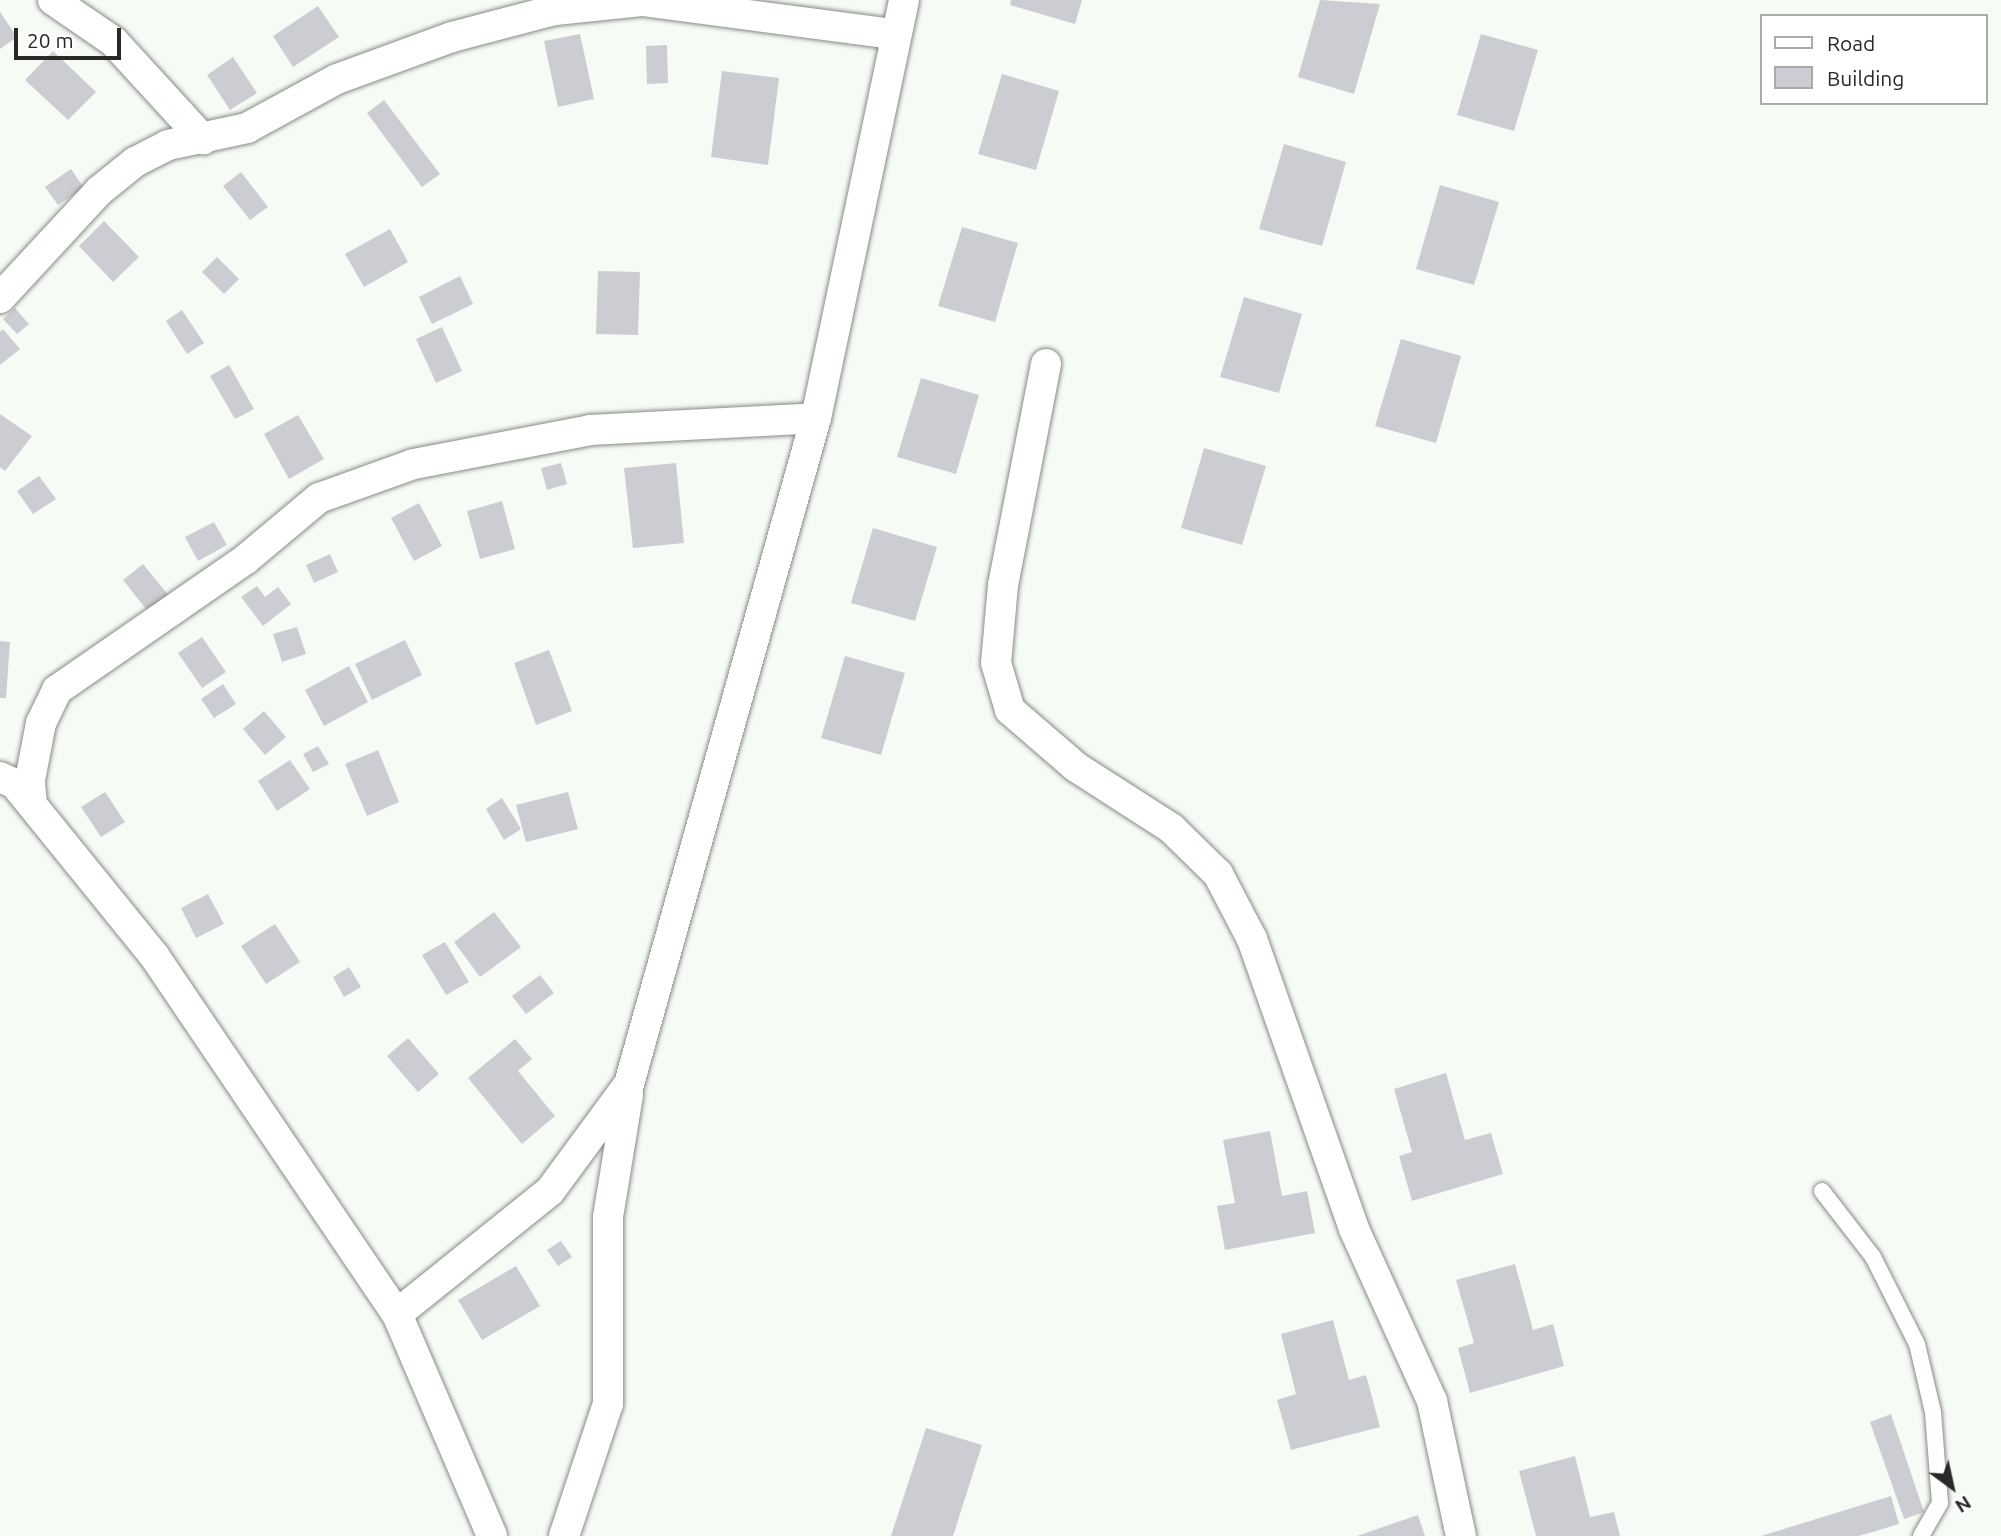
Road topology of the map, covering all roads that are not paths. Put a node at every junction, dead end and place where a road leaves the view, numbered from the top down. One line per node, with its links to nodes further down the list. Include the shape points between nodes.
1 (53, 0): 4 (street, via 114,43)
2 (904, 0): 3 (street)
3 (894, 34): 4 (street, via 642,1 555,10 452,37 337,79 247,128); 7 (street)
4 (203, 139): 5 (street, via 168,145 135,162 99,191)
5 (0, 298)
6 (1046, 364): 15 (street, via 1003,585 996,663 1010,710 1076,767 1171,828 1218,874 1252,939 1354,1229 1432,1401)
7 (816, 418): 9 (street, via 590,430 414,464 319,498 246,559 57,690 41,723 30,780); 10 (street)
8 (0, 777): 9 (street)
9 (32, 805): 12 (street, via 155,957)
10 (629, 1084): 12 (street, via 550,1191); 14 (street, via 608,1217 608,1404)
11 (1822, 1191): 16 (lane, via 1873,1257 1917,1344 1933,1412 1940,1503)
12 (397, 1314): 13 (street)
13 (492, 1536)
14 (564, 1536)
15 (1461, 1536)
16 (1921, 1536)

